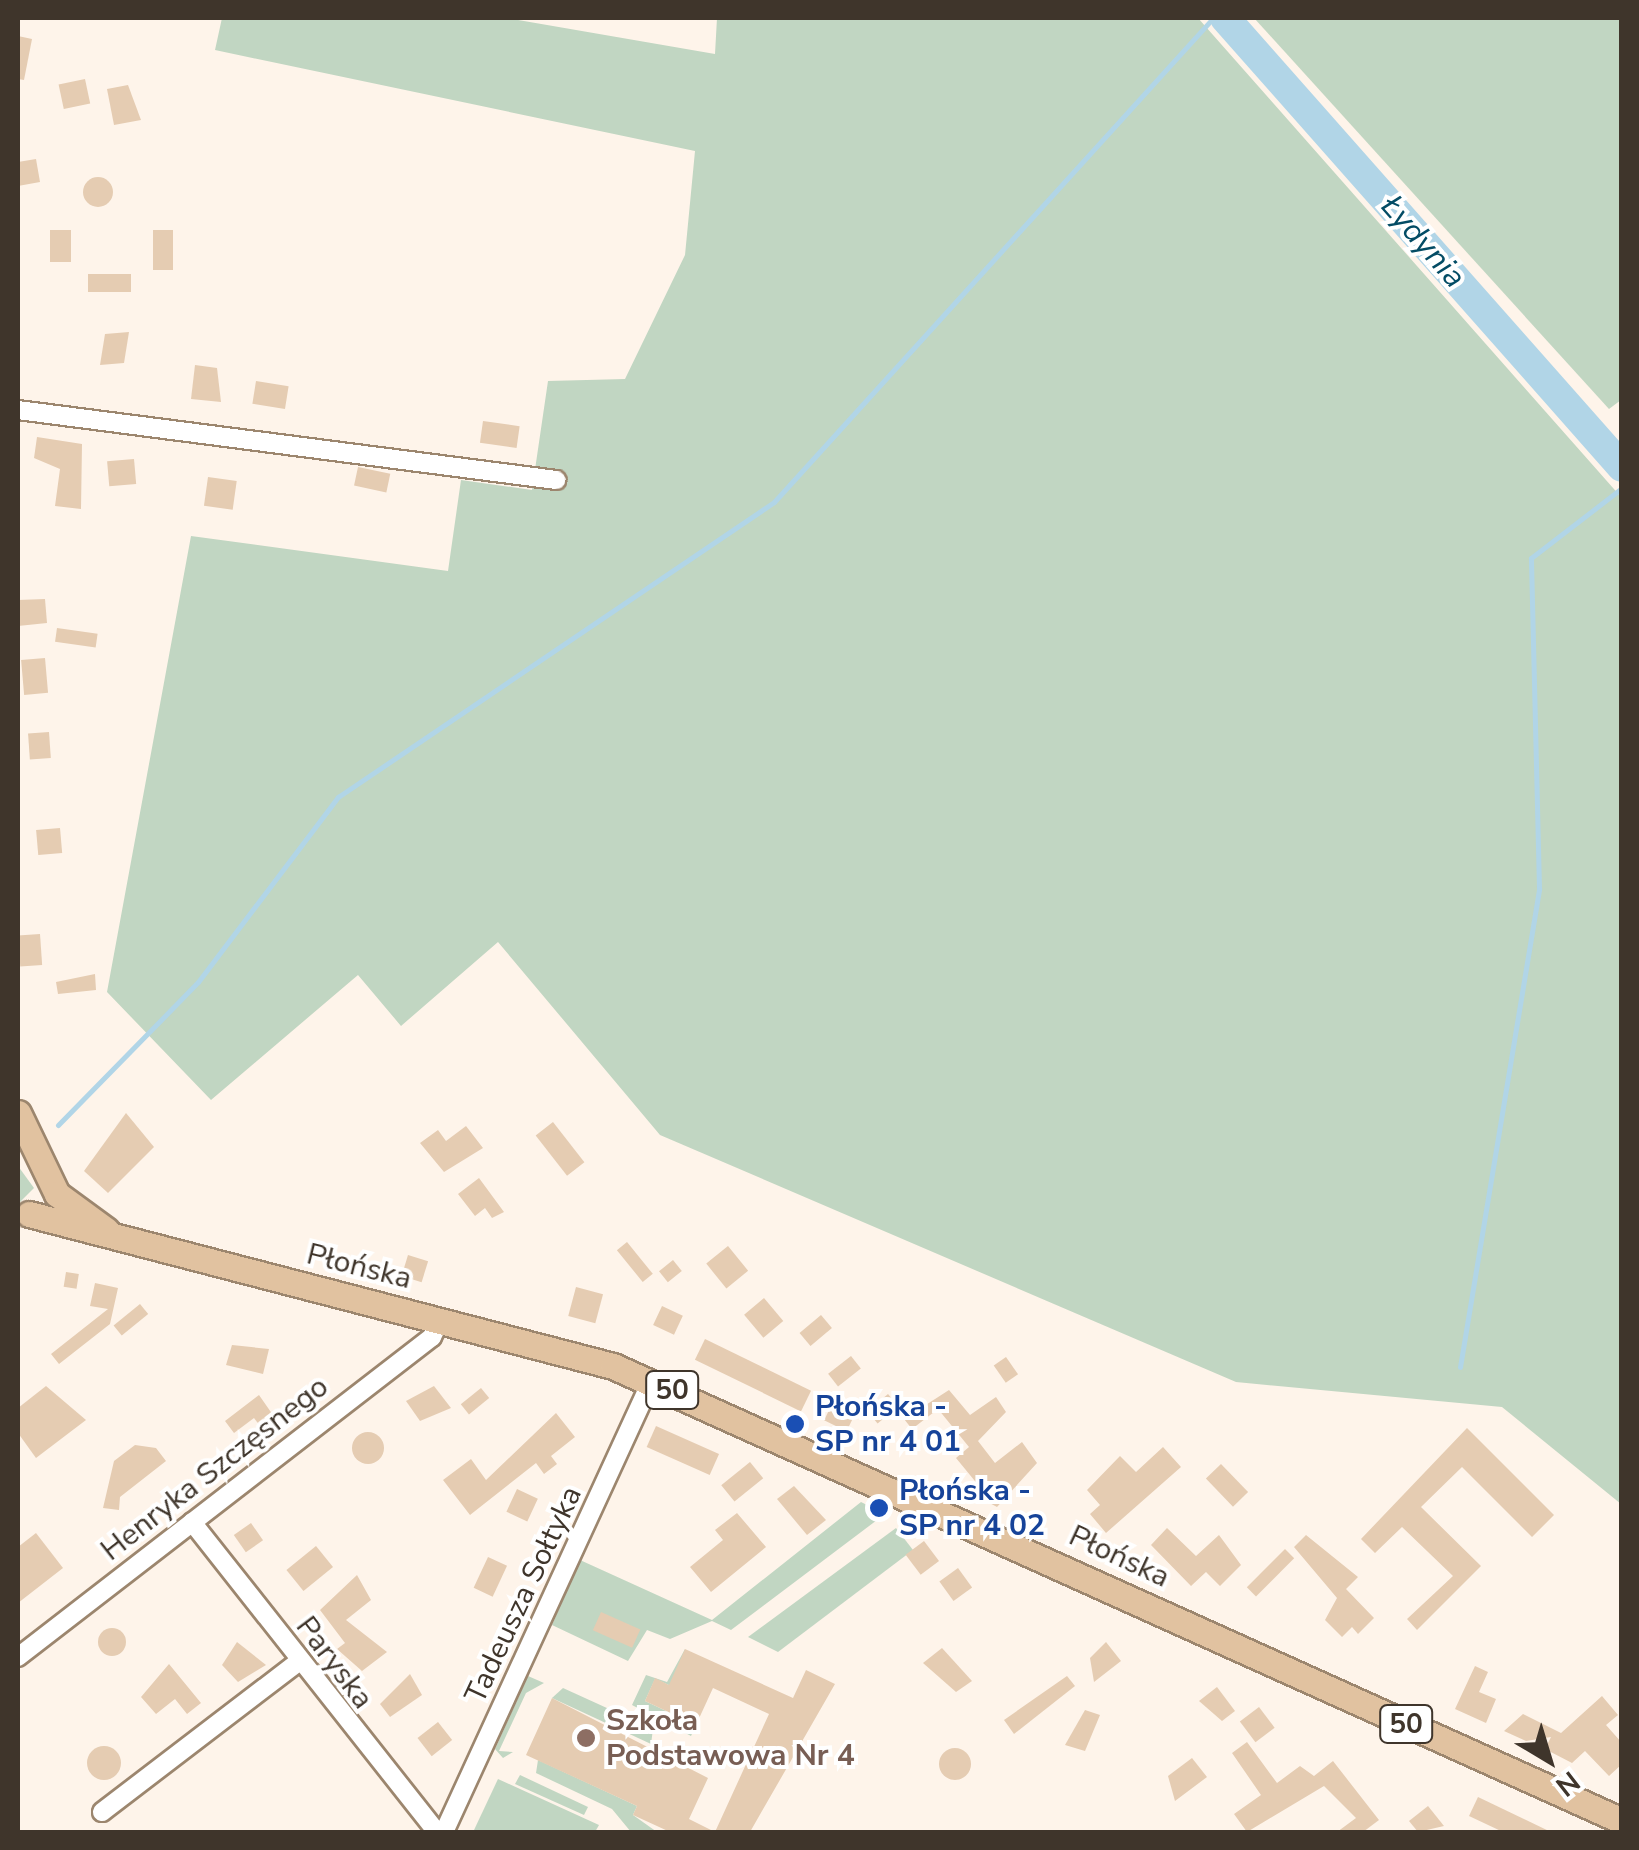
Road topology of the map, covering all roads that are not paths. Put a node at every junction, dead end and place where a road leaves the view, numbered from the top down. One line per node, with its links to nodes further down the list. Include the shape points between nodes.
1 (18, 410): 2 (street)
2 (556, 480)
3 (18, 1113): 4 (main road, 50)
4 (34, 1164): 5 (main road, via 44,1198); 6 (main road, Płońska / 50)
5 (23, 1216): 6 (main road, Płońska / 50)
6 (122, 1241): 7 (main road, Płońska / 50)
7 (440, 1320): 8 (main road, Płońska / 50); 9 (street, Henryka Szczęsnego, via 432,1337)
8 (651, 1380): 13 (main road, Płońska / 50); 14 (street, Tadeusza Sołtyka)
9 (192, 1522): 10 (street, Henryka Szczęsnego); 11 (street, Paryska)
10 (18, 1657)
11 (298, 1662): 12 (street); 14 (street, Paryska)
12 (102, 1812)
13 (1622, 1821)
14 (440, 1832)

